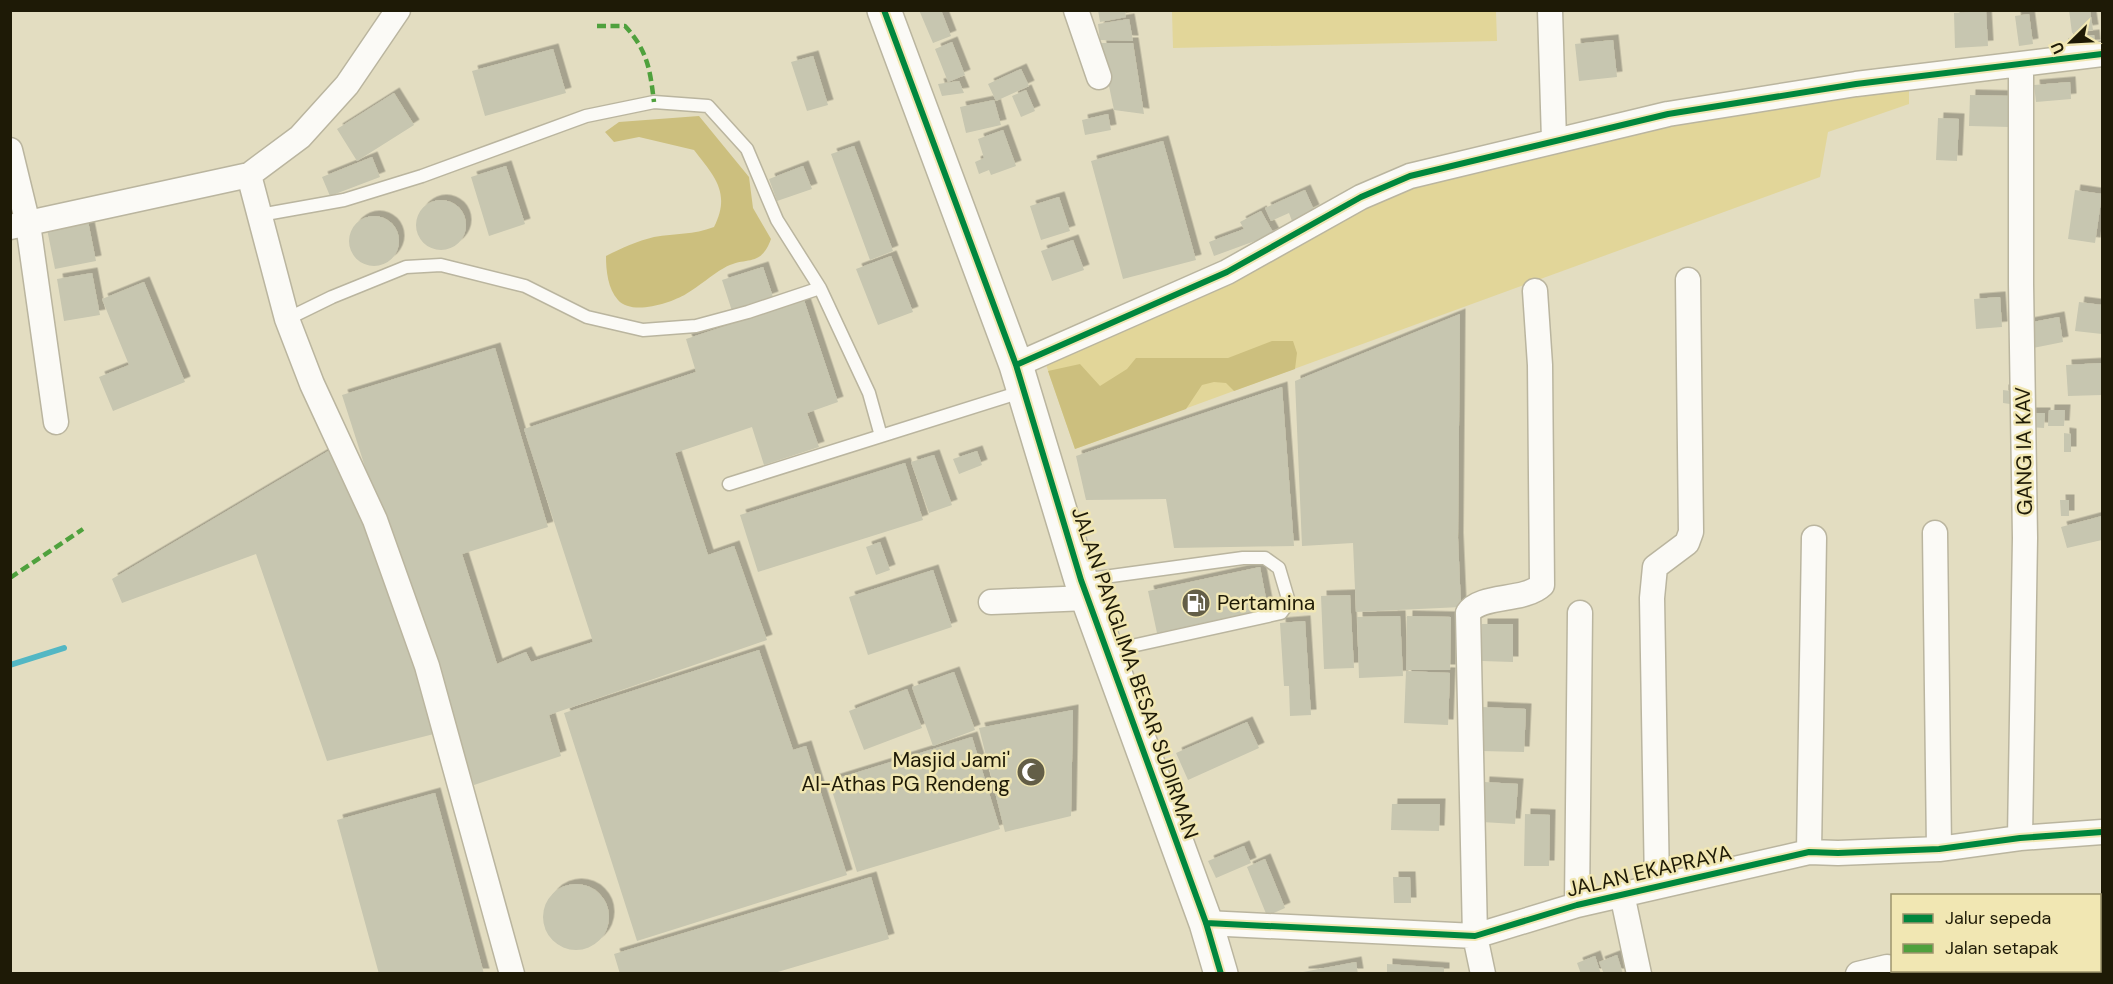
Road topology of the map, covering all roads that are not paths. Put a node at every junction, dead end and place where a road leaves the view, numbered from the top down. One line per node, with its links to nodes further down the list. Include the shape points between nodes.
1 (398, 10): 10 (street, via 346,85 300,137)
2 (884, 10): 17 (main road, JALAN PANGLIMA BESAR SUDIRMAN)
3 (1076, 10): 7 (street)
4 (1550, 10): 8 (street)
5 (2103, 54): 6 (street)
6 (2020, 65): 8 (street, via 1856,84 1668,114); 28 (street, GANG IA KAV, via 2025,538)
7 (1099, 77)
8 (1554, 140): 17 (street, via 1410,176 1361,197 1227,272)
9 (10, 150): 12 (street)
10 (249, 175): 11 (street); 12 (street)
11 (260, 215): 14 (lane, via 344,200 586,116 654,102 708,106 747,149 777,220); 16 (street)
12 (19, 225): 18 (street)
13 (1688, 280): 31 (street, via 1691,532 1687,543 1656,567 1652,598)
14 (820, 288): 16 (lane, via 696,326 643,330 587,316 525,286 441,265 406,267); 19 (lane, via 869,393)
15 (1534, 291): 35 (street, via 1540,376 1542,585 1533,592 1476,605 1468,613)
16 (287, 320): 37 (street, via 375,520 427,666)
17 (1020, 378): 19 (lane); 23 (main road, JALAN PANGLIMA BESAR SUDIRMAN)
18 (56, 422)
19 (882, 436): 20 (lane)
20 (729, 484)
21 (1935, 533): 29 (street)
22 (1814, 538): 30 (street)
23 (1084, 590): 24 (street); 26 (main road, JALAN PANGLIMA BESAR SUDIRMAN); 26 (lane, via 1243,558 1265,558 1279,568 1289,602 1281,613)
24 (991, 602)
25 (1580, 613): 33 (street)
26 (1108, 652): 34 (main road, JALAN PANGLIMA BESAR SUDIRMAN)
27 (2103, 832): 28 (street, JALAN EKAPRAYA)
28 (2020, 838): 29 (street, JALAN EKAPRAYA)
29 (1939, 849): 30 (street, JALAN EKAPRAYA)
30 (1809, 852): 31 (street, JALAN EKAPRAYA)
31 (1657, 886): 32 (street, JALAN EKAPRAYA)
32 (1622, 894): 33 (street, JALAN EKAPRAYA); 40 (street)
33 (1577, 904): 35 (street, JALAN EKAPRAYA)
34 (1206, 923): 35 (street, JALAN EKAPRAYA); 38 (main road, JALAN PANGLIMA BESAR SUDIRMAN)
35 (1476, 936): 39 (street)
36 (1891, 968): 41 (street)
37 (512, 974)
38 (1221, 974)
39 (1483, 974)
40 (1639, 974)
41 (1858, 974)

